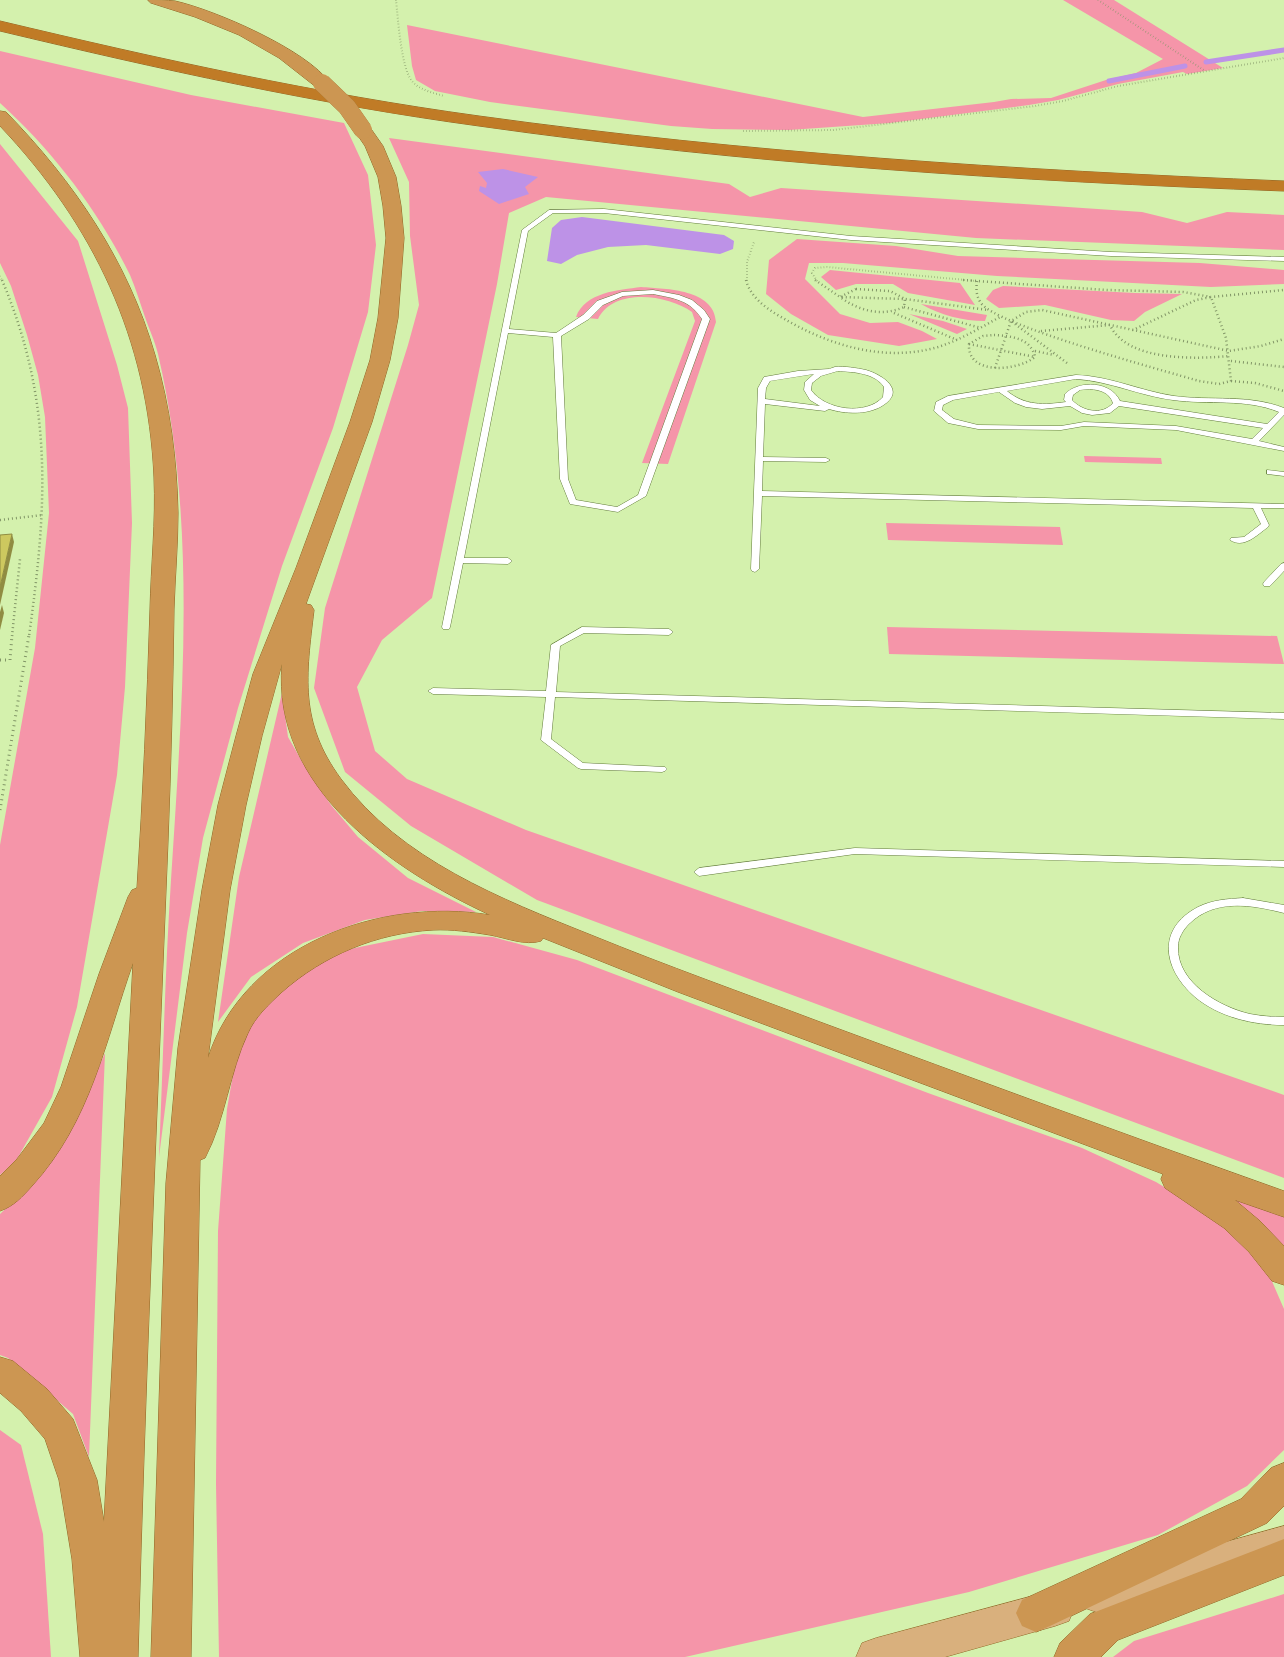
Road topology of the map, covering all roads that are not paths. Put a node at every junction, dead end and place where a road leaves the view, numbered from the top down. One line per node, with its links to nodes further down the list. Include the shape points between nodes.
1 (156, 0): 37 (highway, bridge, via 240,30 296,62 347,107 374,146 387,177 395,238 388,318 380,360)
2 (0, 26): 5 (highway, via 231,79 381,106 614,139 869,165)
3 (0, 42): 6 (highway, via 122,71 358,118 624,154 886,180 1098,194)
4 (0, 116): 47 (highway, via 58,180 103,248 142,343 155,396 163,445 166,503)
5 (1284, 186)
6 (1284, 200)
7 (1284, 259): 8 (lane, via 1111,254 851,238 604,211 551,211 525,230)
8 (505, 331): 9 (lane); 34 (lane)
9 (558, 335): 9 (lane, via 586,317 600,303 622,294 653,292 684,298 699,306 706,318 642,496 618,510 573,502 564,479)
10 (826, 372): 16 (lane, via 767,379 762,388); 19 (lane, via 809,381 809,395 815,402); 19 (lane, via 838,369 864,372 884,381 888,388 888,395 876,406)
11 (1063, 379): 12 (lane, via 1089,377); 13 (lane); 14 (lane)
12 (1121, 383): 15 (lane); 20 (lane, via 1173,398 1247,401)
13 (1001, 390): 18 (lane, via 1026,405); 22 (lane, via 951,398 939,404 938,412 951,421 978,427)
14 (1072, 391): 15 (lane, via 1085,387); 18 (lane, via 1067,397)
15 (1106, 391): 17 (lane, via 1115,396)
16 (762, 401): 19 (lane); 26 (lane)
17 (1117, 403): 21 (lane, via 1110,410); 23 (lane)
18 (1070, 404): 21 (lane)
19 (838, 410)
20 (1284, 411): 23 (lane)
21 (1096, 412): 22 (lane)
22 (1102, 425): 24 (lane, via 1176,428)
23 (1268, 427): 24 (lane)
24 (1254, 442): 25 (lane)
25 (1284, 449)
26 (760, 459): 27 (lane); 30 (lane)
27 (826, 460)
28 (1270, 472): 29 (lane)
29 (1284, 474)
30 (758, 493): 31 (lane); 38 (lane)
31 (1256, 506): 32 (lane); 33 (lane, via 1265,525 1246,540)
32 (1284, 506)
33 (1234, 540)
34 (459, 560): 35 (lane); 40 (lane)
35 (508, 561)
36 (1284, 566): 39 (lane)
37 (308, 568): 50 (highway, via 294,688 299,721 311,751 346,803 381,837 418,865 475,897); 54 (highway, via 266,674 232,805 193,1048)
38 (755, 569)
39 (1267, 584)
40 (446, 627)
41 (669, 632): 43 (lane, via 582,630 556,645)
42 (433, 691): 43 (lane)
43 (552, 694): 44 (lane); 45 (lane, via 546,740 581,766)
44 (1284, 716)
45 (662, 769)
46 (1284, 864): 48 (lane, via 855,851)
47 (152, 870): 55 (highway, via 77,1087 56,1130 28,1168); 64 (highway, via 134,1196)
48 (699, 872)
49 (1284, 909): 51 (lane, via 1261,902 1234,901 1209,906 1189,916 1177,932 1173,950 1179,970 1194,989 1216,1005 1244,1017)
50 (605, 953): 53 (highway); 54 (highway, via 478,923 424,920 383,926 310,955 282,974 237,1022 222,1058 213,1097)
51 (1278, 1021): 52 (lane)
52 (1284, 1026)
53 (1103, 1139): 56 (highway); 57 (highway, via 1220,1204 1252,1233)
54 (182, 1183): 65 (highway)
55 (0, 1198)
56 (1284, 1204)
57 (1284, 1271)
58 (0, 1372): 63 (highway, via 34,1400 60,1430 78,1480 91,1560)
59 (1284, 1480): 62 (highway, via 1254,1511)
60 (1284, 1544): 62 (main road)
61 (1284, 1557): 67 (highway, via 1104,1627)
62 (1036, 1613): 66 (main road)
63 (100, 1657)
64 (118, 1657)
65 (171, 1657)
66 (876, 1657)
67 (1074, 1657)

